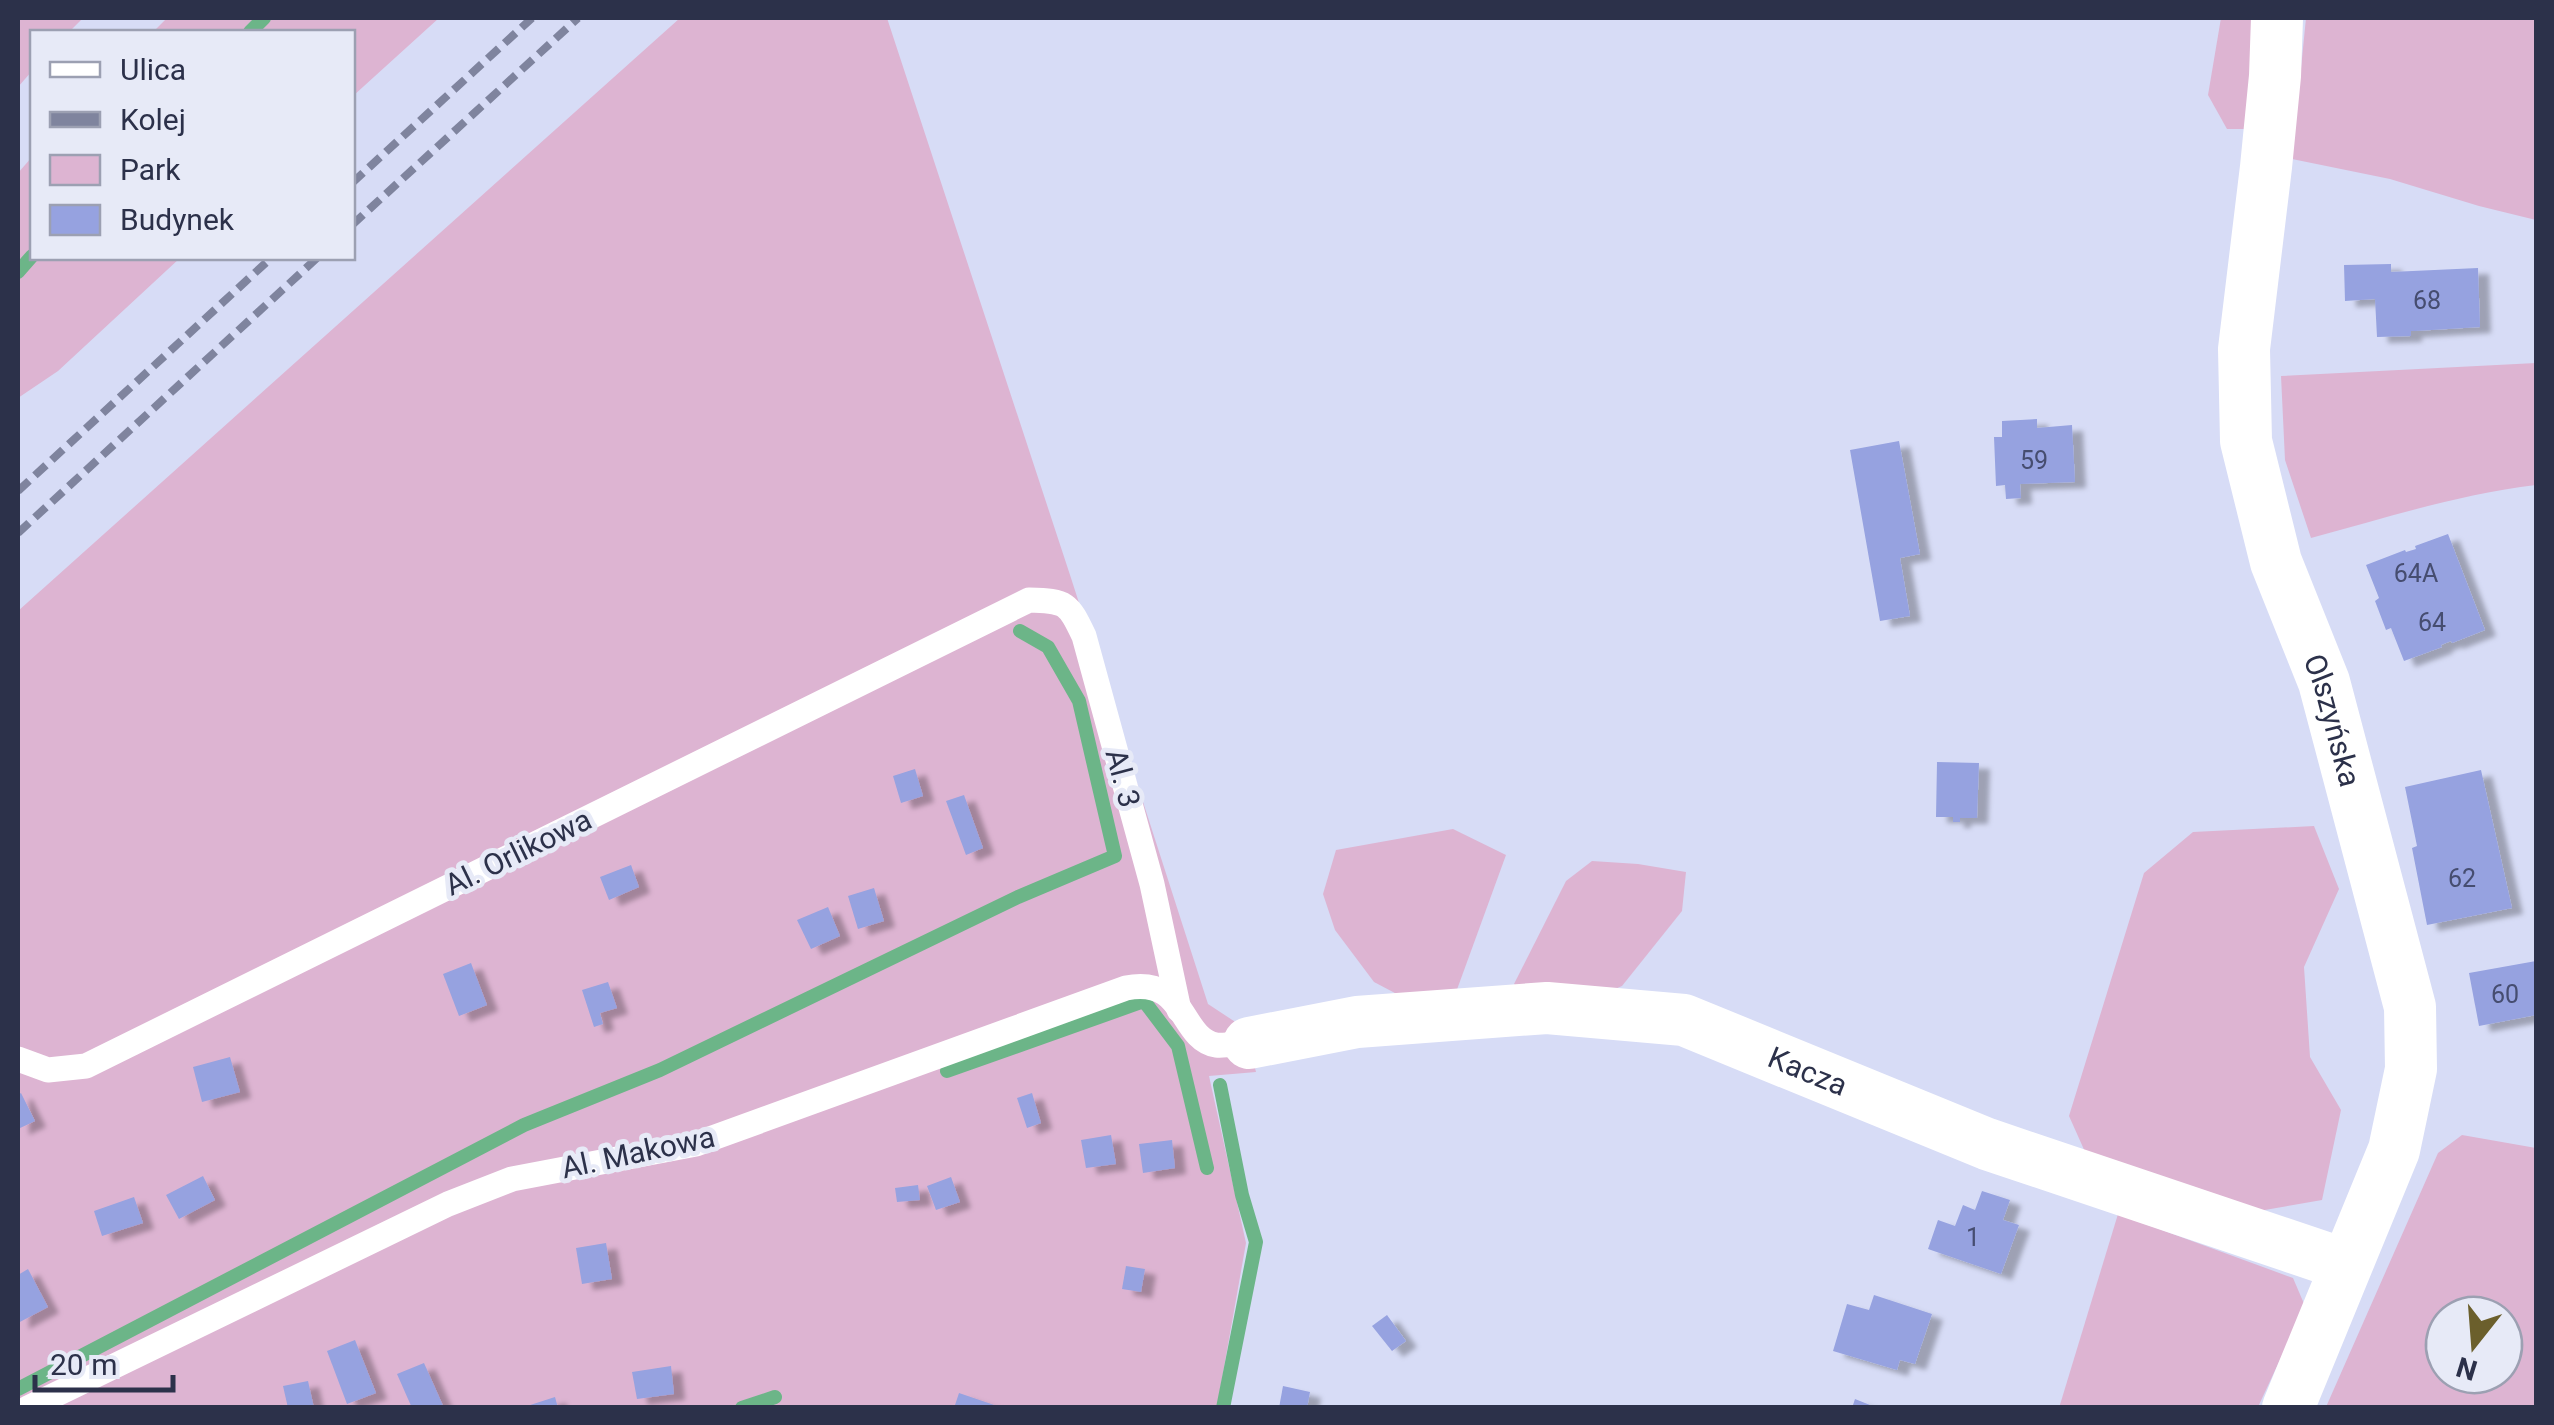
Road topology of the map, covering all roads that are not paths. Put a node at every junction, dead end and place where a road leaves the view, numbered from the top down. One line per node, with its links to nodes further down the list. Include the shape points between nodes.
1 (2278, 18): 6 (street, Olszyńska, via 2244,349 2246,441 2276,562 2324,682 2410,1007 2411,1070 2394,1150)
2 (1014, 606): 3 (lane, Al. 3, via 1059,602 1072,610 1084,636); 5 (lane, Al. Orlikowa, via 86,1066 48,1070)
3 (1179, 1010): 4 (lane, Al. Makowa, via 1216,1045); 7 (lane, Al. Makowa, via 1168,994 1144,984 1126,988 696,1144 512,1179)
4 (1249, 1043): 6 (street, Kacza, via 1357,1022 1547,1008 1684,1020 1986,1144)
5 (18, 1059)
6 (2346, 1264): 8 (street, Olszyńska)
7 (28, 1408)
8 (2288, 1408)

